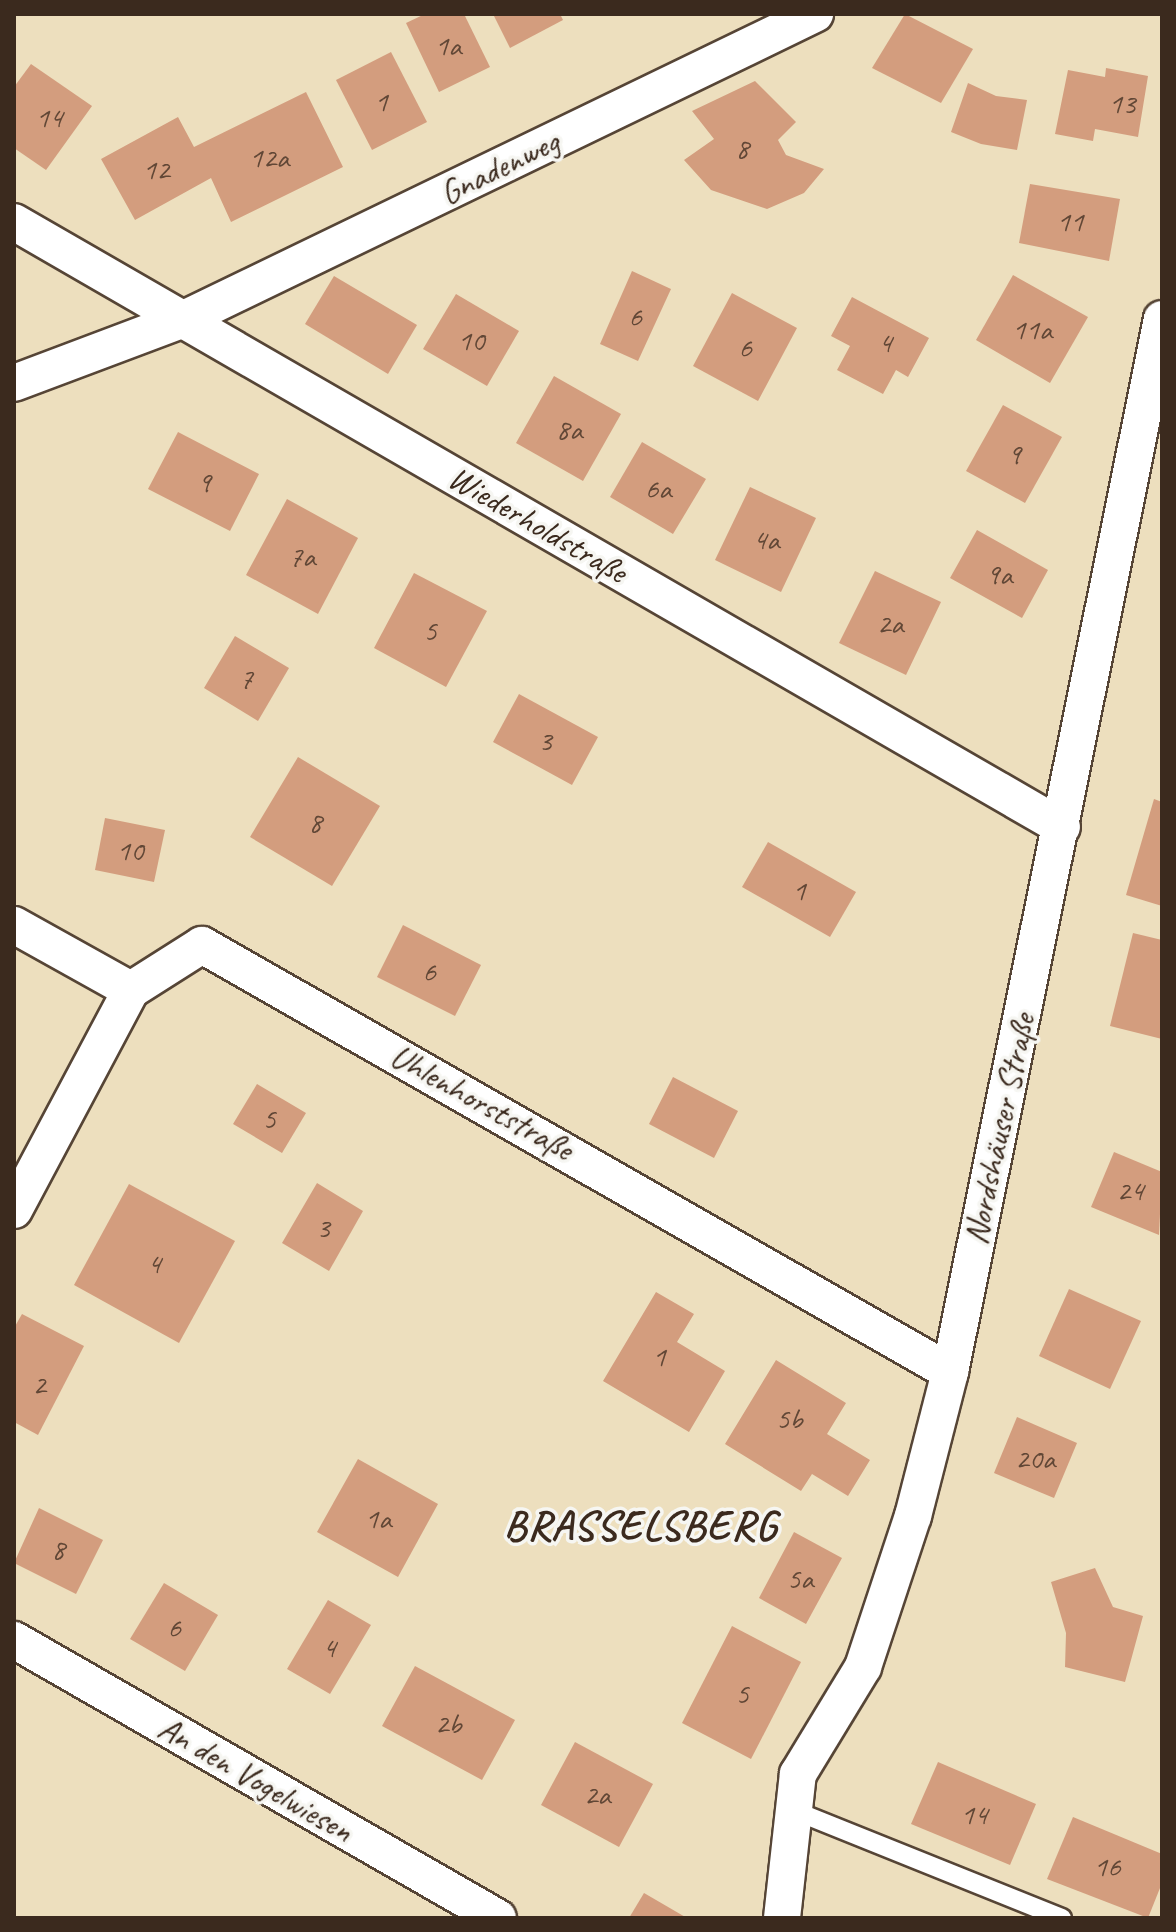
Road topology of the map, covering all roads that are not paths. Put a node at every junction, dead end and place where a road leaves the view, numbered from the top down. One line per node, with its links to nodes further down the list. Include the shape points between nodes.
1 (815, 14): 3 (street, Gnadenweg)
2 (14, 222): 3 (street, Wiederholdstraße)
3 (184, 319): 5 (street); 6 (street, Wiederholdstraße)
4 (1162, 319): 6 (street, Nordshäuser Straße)
5 (14, 383)
6 (1062, 827): 10 (street, Nordshäuser Straße)
7 (14, 925): 8 (street)
8 (131, 990): 9 (street); 10 (street, Uhlenhorststraße, via 202,945)
9 (14, 1210)
10 (950, 1372): 12 (street, Nordshäuser Straße, via 913,1516 863,1667 798,1774)
11 (14, 1640): 13 (street, An den Vogelwiesen)
12 (793, 1810): 14 (street, Nordshäuser Straße); 15 (lane)
13 (498, 1918)
14 (782, 1918)
15 (1062, 1918)

